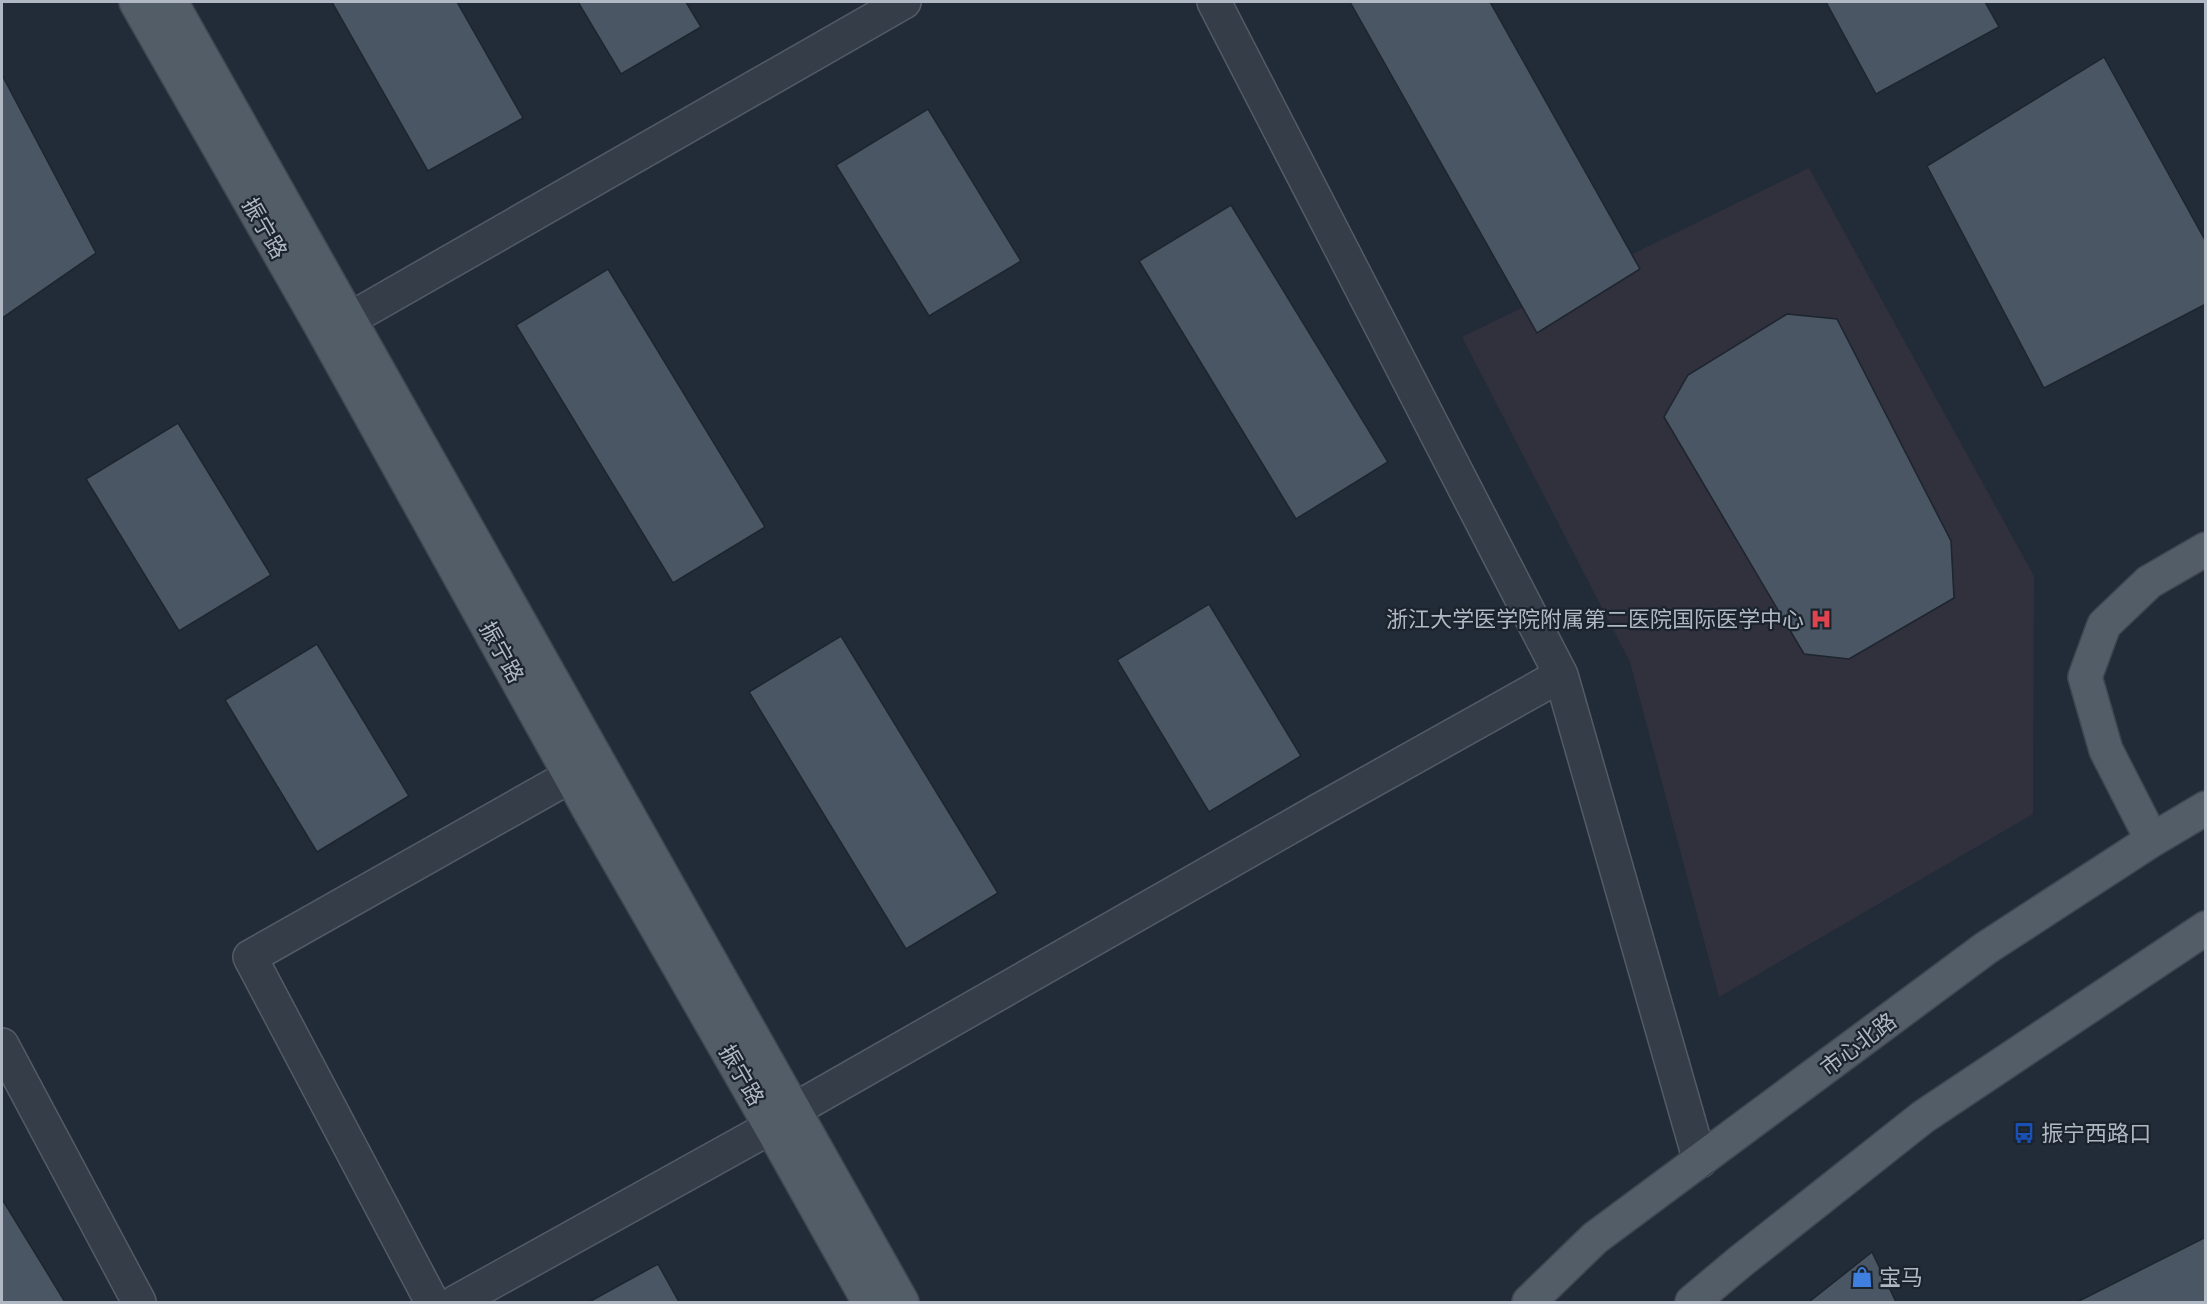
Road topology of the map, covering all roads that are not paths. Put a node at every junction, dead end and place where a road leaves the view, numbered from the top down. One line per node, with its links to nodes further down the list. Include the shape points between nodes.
1 (136, 2): 5 (main road, 振宁路)
2 (171, 2): 5 (main road, 振宁路)
3 (904, 2): 5 (street)
4 (1214, 2): 7 (street)
5 (336, 323): 8 (main road, 振宁路); 13 (main road, 振宁路)
6 (2205, 549): 10 (main road, via 2149,582 2104,625 2085,677 2106,750)
7 (1561, 675): 13 (street); 14 (street)
8 (576, 773): 13 (main road, 振宁路); 16 (street, via 250,957)
9 (2205, 808): 10 (main road, 市心北路)
10 (2152, 840): 14 (main road, 市心北路, via 1986,948)
11 (2205, 928): 21 (main road, via 1923,1118)
12 (2, 1045): 15 (street)
13 (783, 1118): 17 (street); 18 (main road, 振宁路); 19 (main road, 振宁路)
14 (1700, 1161): 20 (main road, 市心北路, via 1595,1239)
15 (139, 1302)
16 (432, 1302)
17 (456, 1302)
18 (869, 1302)
19 (902, 1302)
20 (1529, 1302)
21 (1692, 1302)

